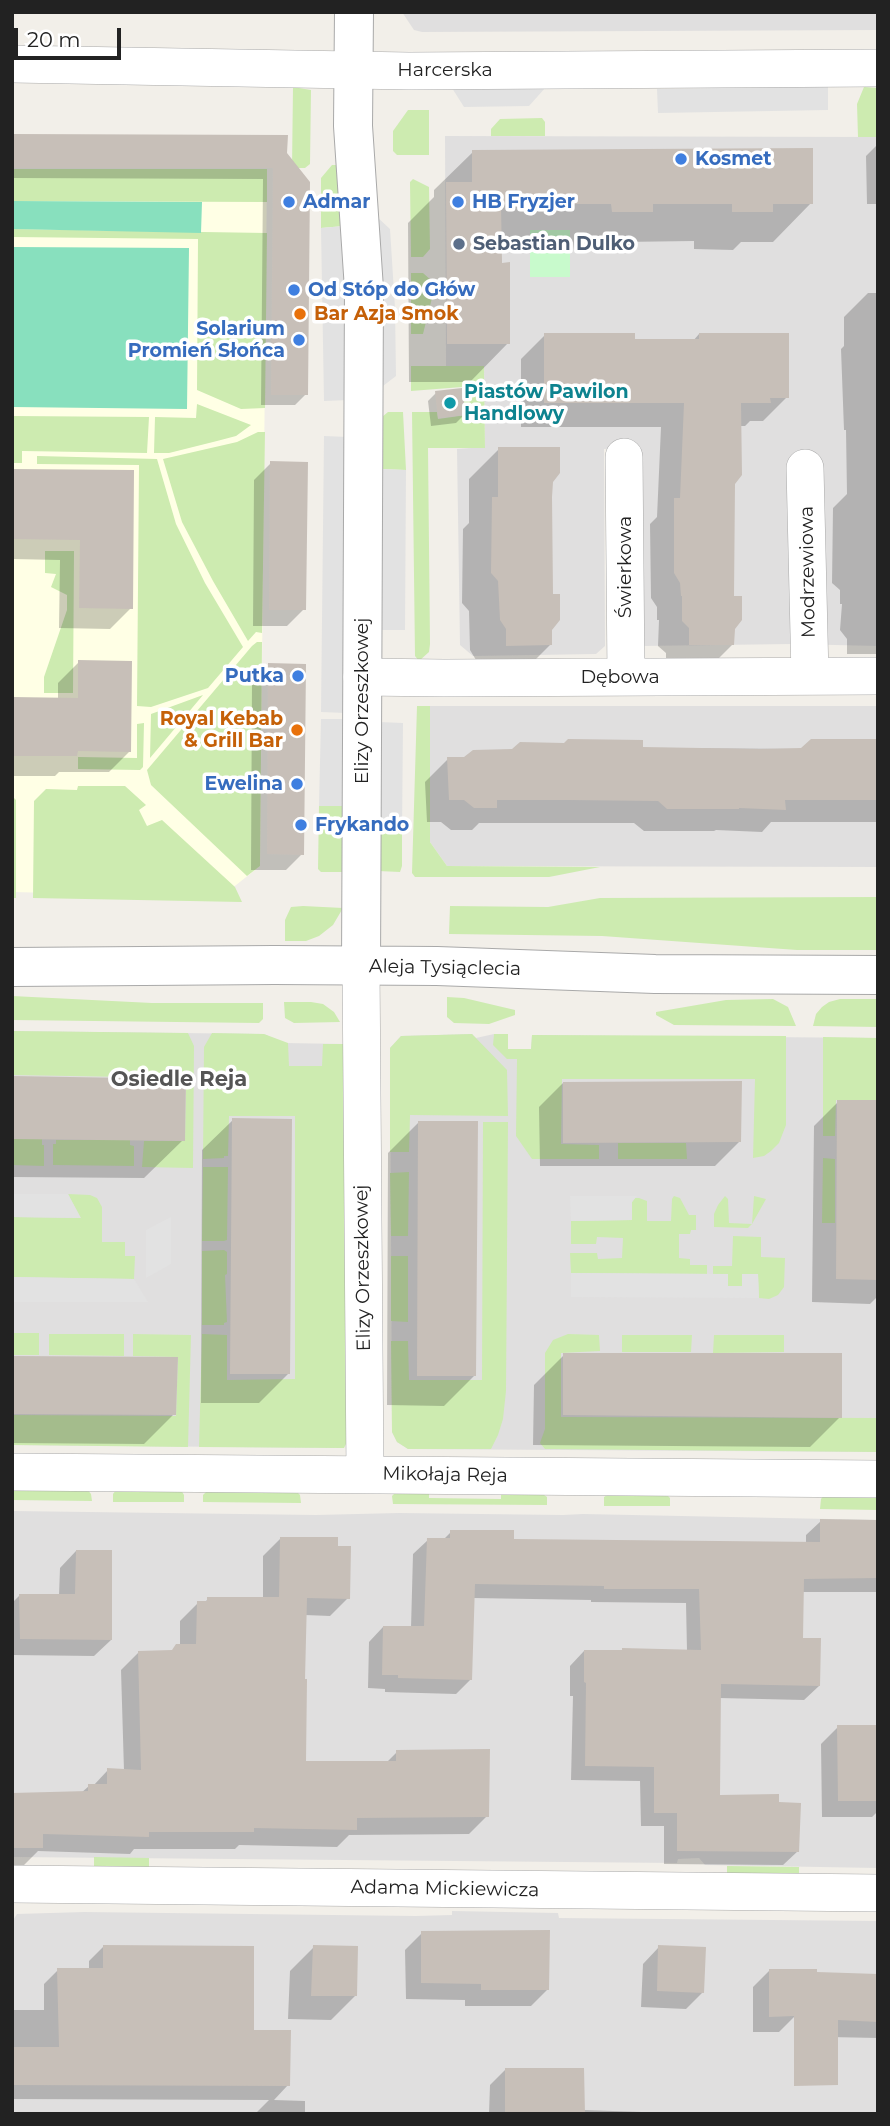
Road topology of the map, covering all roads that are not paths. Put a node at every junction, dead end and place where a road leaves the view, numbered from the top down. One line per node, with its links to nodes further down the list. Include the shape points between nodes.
1 (354, 12): 4 (street, Elizy Orzeszkowej)
2 (12, 64): 4 (street, Harcerska)
3 (878, 68): 4 (street, Harcerska)
4 (353, 70): 9 (street, Elizy Orzeszkowej, via 364,289)
5 (624, 457): 10 (street, Świerkowa)
6 (805, 468): 7 (street, Modrzewiowa)
7 (810, 676): 8 (street, Dębowa); 10 (street, Dębowa)
8 (878, 676)
9 (362, 677): 10 (street, Dębowa); 11 (street, Elizy Orzeszkowej)
10 (626, 677)
11 (361, 966): 12 (street, Aleja Tysiąclecia); 13 (street, Aleja Tysiąclecia); 15 (street, Elizy Orzeszkowej)
12 (12, 967)
13 (878, 975)
14 (12, 1472): 15 (street, Mikołaja Reja)
15 (365, 1474): 16 (street, Mikołaja Reja)
16 (878, 1479)
17 (12, 1884): 18 (street, Adama Mickiewicza)
18 (878, 1894)

